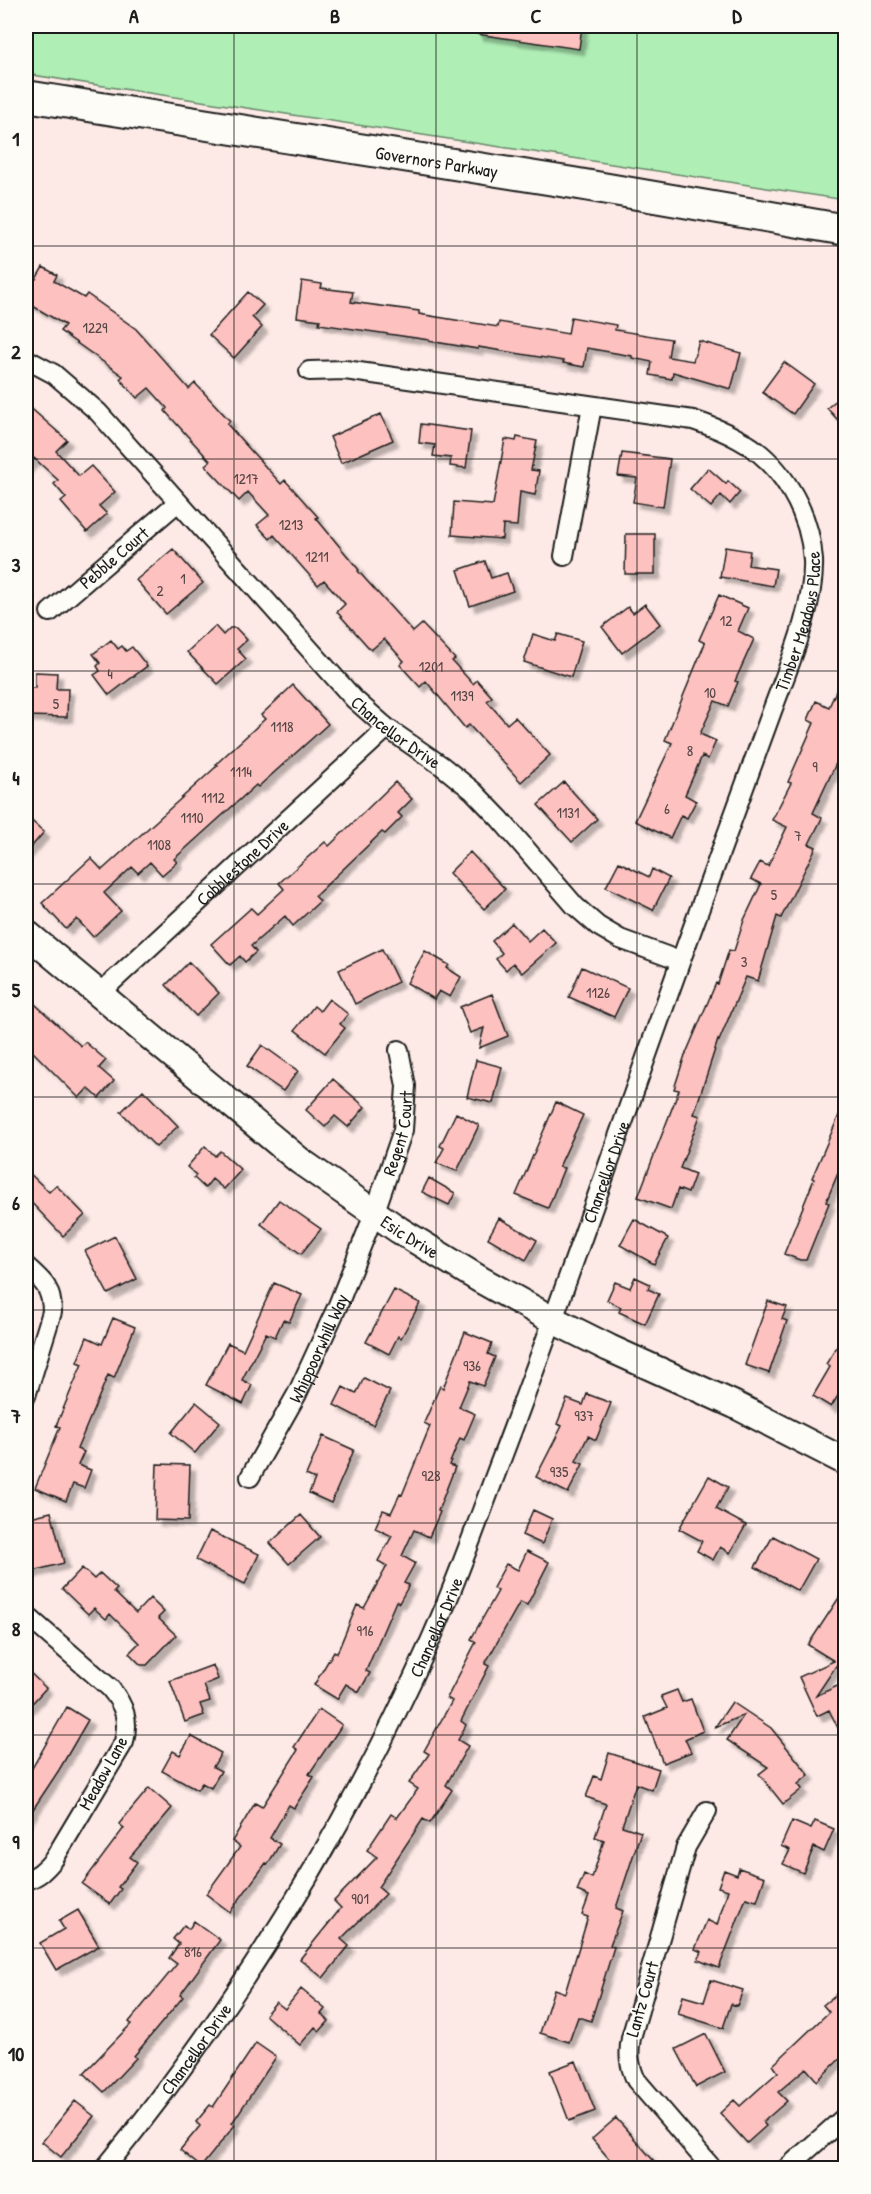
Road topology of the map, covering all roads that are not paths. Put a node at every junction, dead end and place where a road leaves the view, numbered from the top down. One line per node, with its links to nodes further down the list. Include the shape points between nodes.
1 (26, 96): 2 (main road, Governors Parkway)
2 (846, 230)
3 (26, 359): 6 (street, Chancellor Drive, via 54,374 98,412)
4 (309, 371): 5 (street, Timber Meadows Place, via 345,370)
5 (592, 406): 7 (street); 11 (street, Timber Meadows Place, via 693,420 753,448 783,478 799,503 813,555 811,594 790,660)
6 (178, 502): 8 (street, Pebble Court); 9 (street, Chancellor Drive, via 354,699)
7 (564, 556)
8 (50, 612)
9 (387, 728): 11 (street, Chancellor Drive, via 473,791 575,906 598,926 620,939); 12 (street, Cobblestone Drive)
10 (27, 938): 12 (street, Esic Drive)
11 (680, 962): 16 (street, Chancellor Drive)
12 (98, 995): 14 (street, Esic Drive, via 300,1161)
13 (399, 1050): 14 (street, Regent Court, via 406,1086 403,1130)
14 (374, 1214): 16 (street, Esic Drive); 19 (street, Whippoorwhill Way, via 297,1394)
15 (26, 1266): 17 (street, via 47,1287 52,1299 52,1312)
16 (554, 1320): 18 (street, Esic Drive); 24 (street, Chancellor Drive, via 442,1612 350,1802 242,1983)
17 (26, 1395)
18 (846, 1462)
19 (250, 1477)
20 (26, 1615): 22 (street, Meadow Lane, via 110,1688 121,1701 127,1728 124,1742 54,1859 46,1870)
21 (707, 1811): 25 (street, Lantz Court, via 686,1847 628,2053 636,2080)
22 (26, 1880)
23 (846, 2116): 26 (street)
24 (105, 2169)
25 (712, 2169)
26 (787, 2169)

